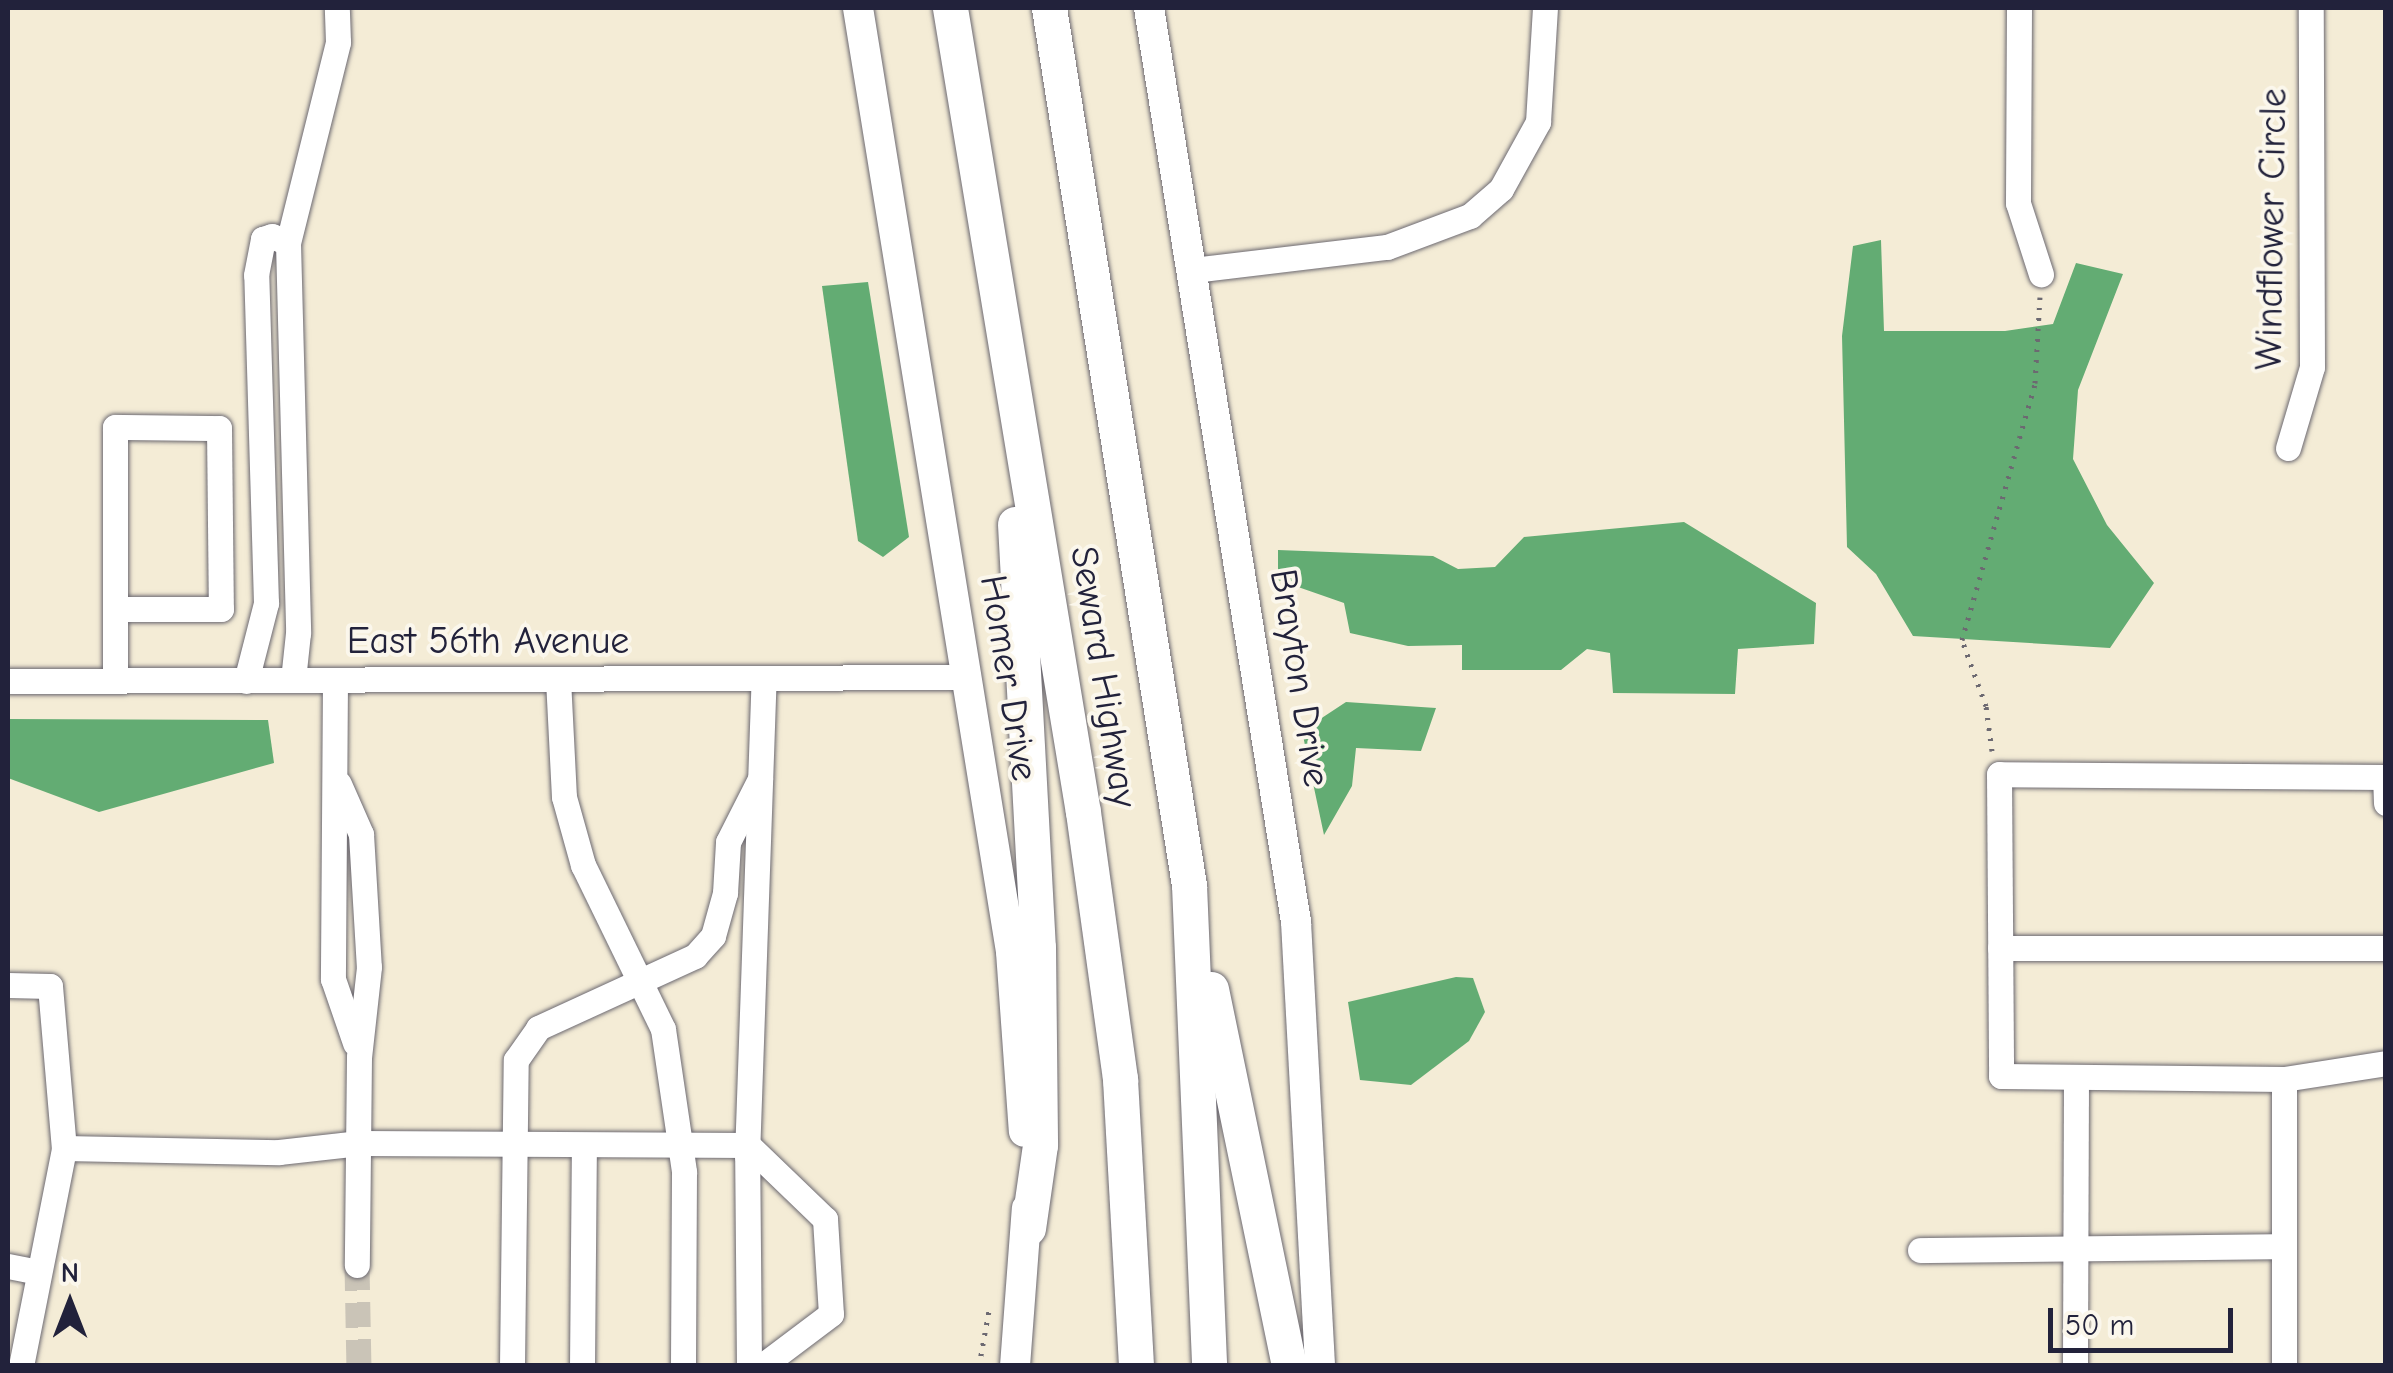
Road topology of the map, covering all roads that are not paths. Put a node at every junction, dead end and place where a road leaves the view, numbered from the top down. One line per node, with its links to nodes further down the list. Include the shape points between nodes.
1 (337, 8): 9 (street, via 338,42)
2 (858, 8): 15 (main road, Homer Drive)
3 (950, 8): 12 (highway, Seward Highway)
4 (1049, 8): 26 (highway, Seward Highway)
5 (1149, 8): 10 (main road, Brayton Drive)
6 (1545, 8): 10 (street, via 1538,122 1512,174 1470,216 1387,247)
7 (2019, 8): 11 (street, via 2018,203)
8 (2311, 8): 13 (street, Windflower Circle, via 2312,366)
9 (288, 243): 18 (street, via 298,633); 22 (street, via 263,239 258,256 266,602)
10 (1194, 270): 58 (main road, Brayton Drive, via 1296,922)
11 (2040, 274)
12 (1006, 353): 41 (highway, via 1038,947 1040,1145); 55 (highway, Seward Highway, via 1120,1080)
13 (2288, 448)
14 (115, 609): 14 (street, via 116,427 218,428 221,609); 21 (street)
15 (968, 677): 16 (street, East 56th Avenue); 41 (main road, Homer Drive, via 1011,952)
16 (764, 678): 17 (street, East 56th Avenue); 23 (street)
17 (558, 679): 19 (street, East 56th Avenue); 29 (street, via 564,797 583,866)
18 (293, 680): 19 (street, East 56th Avenue); 22 (street, East 56th Avenue)
19 (335, 680): 24 (street)
20 (8, 681): 21 (street, East 56th Avenue)
21 (114, 681): 22 (street, East 56th Avenue)
22 (246, 681)
23 (760, 778): 29 (street, via 728,842 725,893 713,936 695,956); 37 (street)
24 (339, 784): 31 (street, via 332,832 333,979); 31 (street, via 361,834 368,968)
25 (2386, 803): 27 (street, via 2385,777 1998,778)
26 (1189, 885): 56 (highway, Seward Highway); 57 (highway)
27 (2000, 948): 28 (street); 33 (street, via 2001,1076)
28 (2386, 948)
29 (642, 981): 36 (street, via 538,1028 516,1060); 40 (street, via 663,1029)
30 (8, 985): 39 (street, via 50,986)
31 (359, 1057): 35 (street)
32 (2386, 1063): 34 (street)
33 (2076, 1077): 34 (street); 44 (street)
34 (2284, 1079): 42 (street)
35 (359, 1143): 36 (street); 39 (street, via 279,1152); 45 (street)
36 (510, 1144): 38 (street); 49 (street)
37 (748, 1145): 40 (street); 52 (street); 53 (street, via 825,1219 831,1314)
38 (584, 1146): 40 (street); 50 (street)
39 (64, 1148): 47 (street)
40 (681, 1148): 51 (street)
41 (1028, 1228): 54 (main road, Homer Drive)
42 (2284, 1246): 44 (street); 60 (street)
43 (1920, 1250): 44 (street)
44 (2075, 1250): 59 (street)
45 (357, 1265)
46 (8, 1266): 47 (street)
47 (38, 1272): 48 (street)
48 (20, 1366)
49 (512, 1366)
50 (582, 1366)
51 (682, 1366)
52 (749, 1366)
53 (762, 1366)
54 (1015, 1366)
55 (1136, 1366)
56 (1209, 1366)
57 (1289, 1366)
58 (1320, 1366)
59 (2075, 1366)
60 (2284, 1366)

